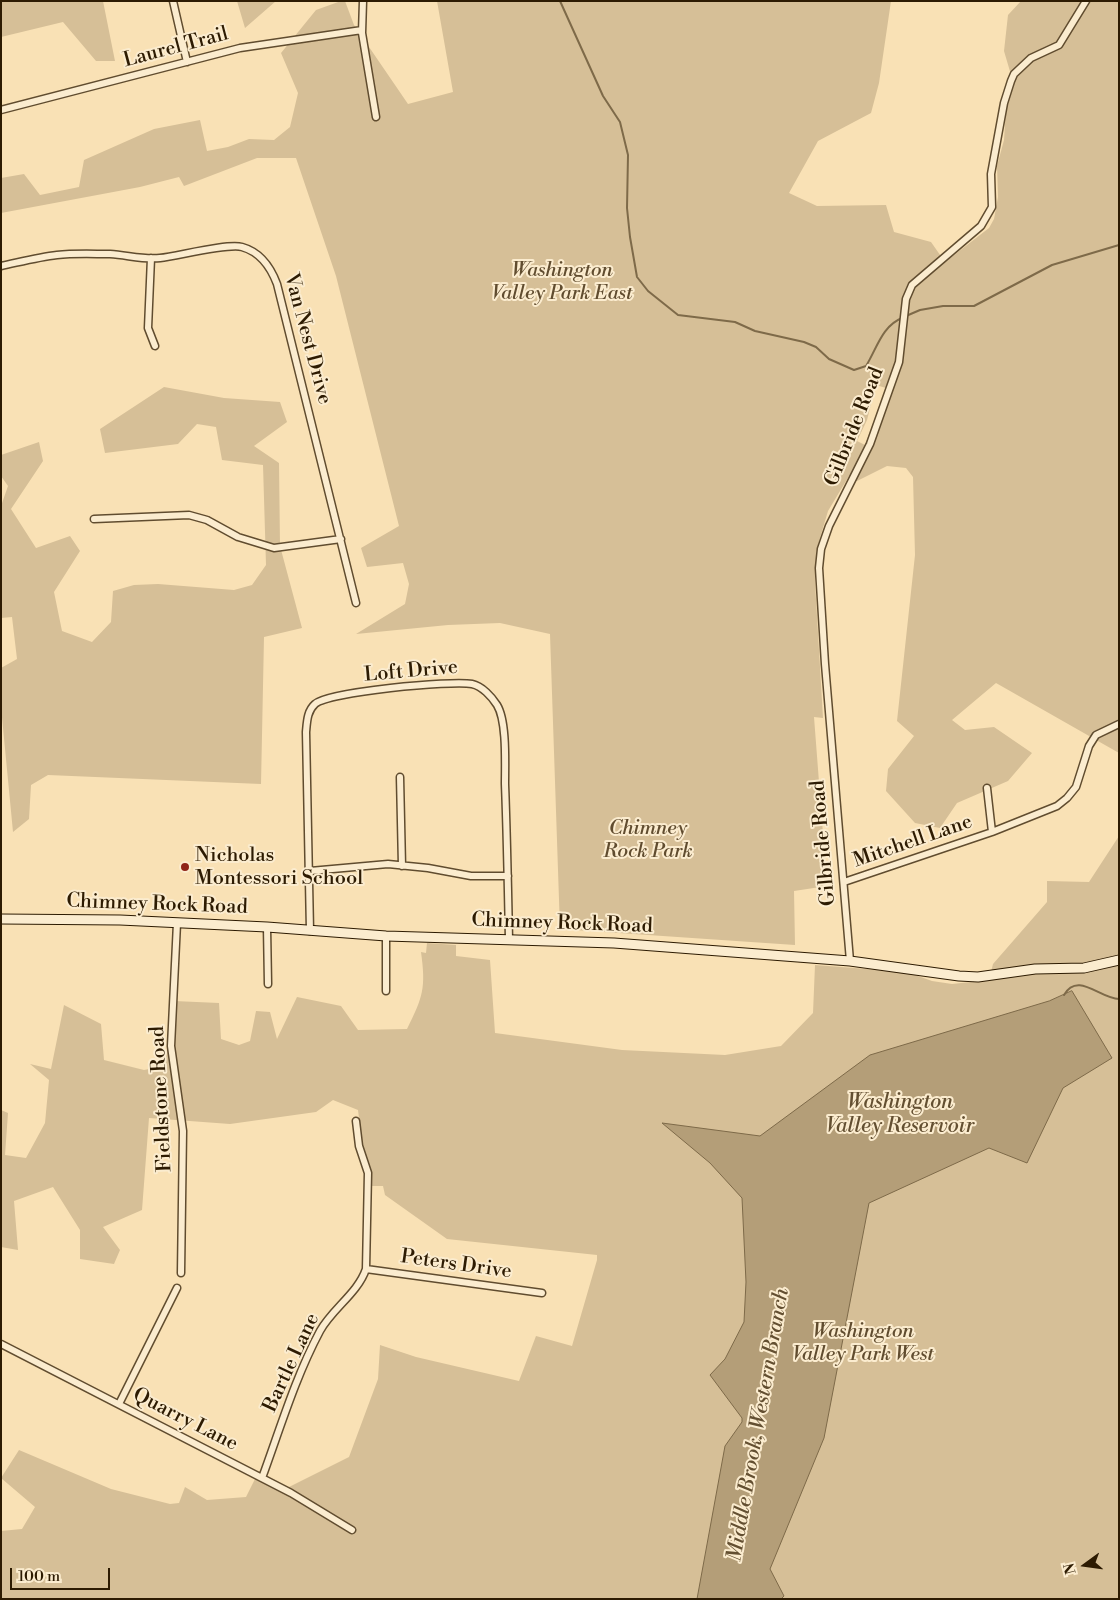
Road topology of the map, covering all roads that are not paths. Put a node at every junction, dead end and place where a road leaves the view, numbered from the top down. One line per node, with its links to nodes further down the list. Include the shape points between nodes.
1 (173, 1): 5 (street)
2 (363, 1): 4 (street)
3 (1086, 1): 21 (street, Gilbride Road, via 1059,45 1031,58 1014,74 1004,103 991,174 992,207 981,226 912,284 905,306 898,362 870,444 821,549 819,568)
4 (362, 30): 5 (street, Laurel Trail, via 262,44); 7 (street)
5 (186, 62): 6 (street, Laurel Trail)
6 (1, 110)
7 (376, 117)
8 (151, 258): 9 (street, Van Nest Drive, via 112,254 58,255); 10 (street, via 148,328); 12 (street, Van Nest Drive, via 241,246 251,250 272,269)
9 (1, 266)
10 (155, 346)
11 (94, 520): 12 (street, via 190,515 207,520 238,537 274,548)
12 (340, 539): 13 (street, Van Nest Drive)
13 (356, 603)
14 (1119, 724): 17 (street, Mitchell Lane, via 1096,735 1076,787 1067,798 1057,806)
15 (400, 777): 18 (street)
16 (987, 788): 17 (street, Mitchell Lane)
17 (992, 832): 21 (street, Mitchell Lane)
18 (402, 866): 19 (street, via 388,864); 20 (street, via 471,876)
19 (310, 871): 20 (street, Loft Drive, via 306,732 309,712 315,703 328,697 453,683 473,684 486,692 501,713); 25 (street, Loft Drive)
20 (508, 876): 27 (street, Loft Drive)
21 (844, 882): 29 (street, Gilbride Road)
22 (1, 919): 23 (street, Chimney Rock Road)
23 (177, 923): 24 (street, Chimney Rock Road); 34 (street, Fieldstone Road, via 171,1046 184,1131)
24 (267, 927): 25 (street, Chimney Rock Road); 30 (street)
25 (310, 931): 26 (street, Chimney Rock Road)
26 (386, 936): 27 (street, Chimney Rock Road); 31 (street)
27 (509, 940): 29 (street, Chimney Rock Road, via 614,943)
28 (1119, 960): 29 (street, Chimney Rock Road, via 1091,967 1035,969 978,977)
29 (850, 961)
30 (268, 984)
31 (386, 991)
32 (356, 1121): 33 (street, via 358,1146 368,1173)
33 (366, 1270): 36 (street, Peters Drive); 39 (street, Bartle Lane, via 320,1330 291,1396)
34 (181, 1273)
35 (177, 1288): 38 (street)
36 (542, 1293)
37 (1, 1344): 38 (street, Quarry Lane)
38 (119, 1404): 39 (street, Quarry Lane)
39 (262, 1478): 40 (street, Quarry Lane)
40 (352, 1530)

